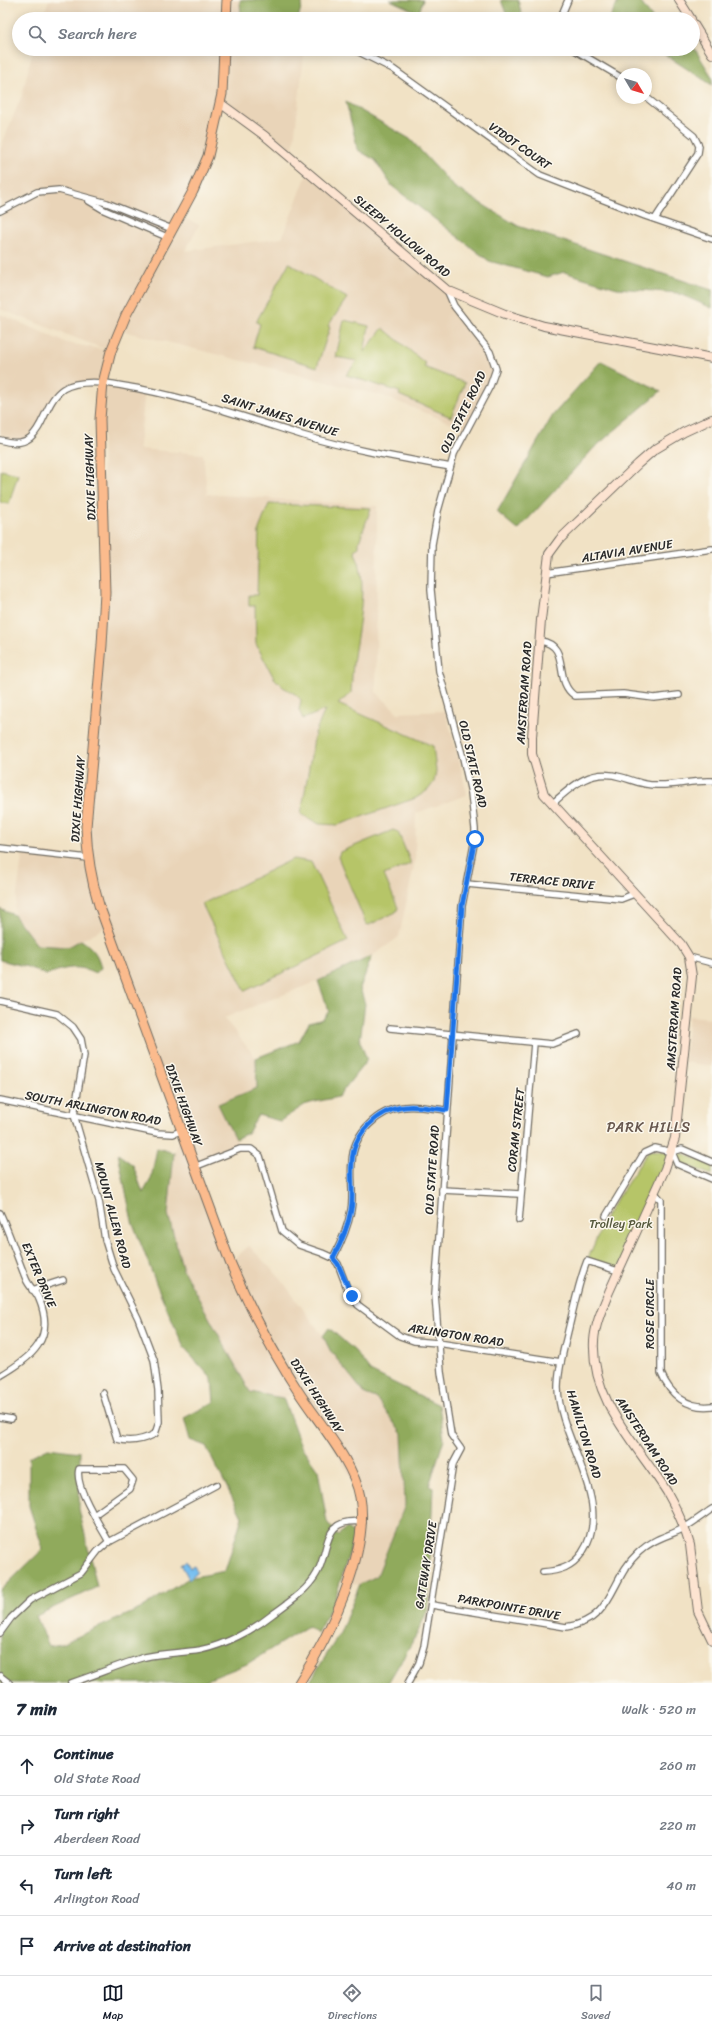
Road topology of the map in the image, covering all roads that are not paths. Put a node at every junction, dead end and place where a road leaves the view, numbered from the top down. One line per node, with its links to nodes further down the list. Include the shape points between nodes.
1 (227, 0): 4 (main road)
2 (568, 0): 5 (street)
3 (679, 0): 6 (street)
4 (226, 12)
5 (563, 12)
6 (686, 12)
7 (700, 34): 8 (street)
8 (712, 54)
9 (223, 56): 14 (main road, DIXIE HIGHWAY)
10 (367, 56): 17 (street, VIDOT COURT, via 393,69 540,175)
11 (586, 56): 12 (street)
12 (616, 74)
13 (652, 102): 17 (street, via 694,136 699,146 698,153)
14 (220, 103): 18 (main road, DIXIE HIGHWAY, via 208,156 193,191); 20 (street, SLEEPY HOLLOW ROAD, via 266,136)
15 (86, 199): 16 (street, via 59,190 46,190); 18 (street, via 104,210); 18 (street, via 107,203)
16 (0, 212)
17 (655, 219): 19 (street, VIDOT COURT)
18 (170, 233): 22 (main road, DIXIE HIGHWAY, via 122,323 111,351)
19 (712, 239)
20 (447, 290): 21 (street, SLEEPY HOLLOW ROAD, via 505,314 544,326); 25 (street, OLD STATE ROAD, via 454,306 490,352 496,369 490,386 460,440)
21 (712, 358)
22 (103, 383): 24 (street, SAINT JAMES AVENUE, via 80,383 63,389 53,400 39,429 32,436 16,443); 25 (street, SAINT JAMES AVENUE, via 200,402 348,448); 33 (main road, DIXIE HIGHWAY, via 100,418 105,592 86,827)
23 (712, 419): 27 (street, AMSTERDAM ROAD, via 654,450 638,464 560,539 549,554)
24 (0, 440)
25 (450, 467): 34 (street, OLD STATE ROAD, via 434,524 431,590 439,672 463,758 473,814 475,839)
26 (712, 548): 27 (street, ALTAVIA AVENUE)
27 (546, 573): 28 (street, AMSTERDAM ROAD)
28 (540, 641): 29 (street, via 548,642 556,648 564,684 575,696 623,694 654,698); 31 (street, AMSTERDAM ROAD, via 532,754 544,794)
29 (679, 695)
30 (712, 781): 31 (street, via 643,784 608,774 596,774 578,782)
31 (552, 804): 35 (street, AMSTERDAM ROAD)
32 (0, 848): 33 (street)
33 (88, 858): 46 (main road, DIXIE HIGHWAY, via 99,905)
34 (467, 884): 35 (street, TERRACE DRIVE, via 622,899); 40 (street, OLD STATE ROAD, via 462,906)
35 (634, 894): 36 (street, AMSTERDAM ROAD)
36 (689, 956): 37 (street); 47 (street, AMSTERDAM ROAD, via 692,976 690,1002)
37 (712, 963)
38 (0, 1001): 45 (street, via 56,1014 79,1034 84,1055)
39 (390, 1028): 40 (street)
40 (452, 1034): 42 (street); 44 (street, OLD STATE ROAD)
41 (578, 1034): 42 (street, via 552,1044)
42 (534, 1043): 53 (street, CORAM STREET)
43 (0, 1100): 45 (street, SOUTH ARLINGTON ROAD)
44 (447, 1110): 51 (street, OLD STATE ROAD); 57 (street, via 405,1107 390,1110 375,1119 362,1132 352,1161 351,1211 347,1228)
45 (74, 1115): 46 (street, SOUTH ARLINGTON ROAD, via 157,1133); 64 (street, MOUNT ALLEN ROAD, via 98,1195 105,1240 114,1269 138,1318 154,1360 159,1422 155,1434 135,1441 117,1439)
46 (181, 1132): 49 (main road, DIXIE HIGHWAY)
47 (672, 1152): 48 (street, via 682,1149); 50 (street, via 677,1164); 52 (street, AMSTERDAM ROAD); 55 (street, via 655,1148 644,1154)
48 (712, 1162)
49 (194, 1167): 57 (street, via 240,1149 251,1149 262,1160 282,1231 299,1245); 72 (main road, DIXIE HIGHWAY, via 243,1293 276,1355 353,1474 360,1497)
50 (712, 1179)
51 (442, 1190): 53 (street); 61 (street, OLD STATE ROAD, via 435,1294)
52 (654, 1192): 58 (street, AMSTERDAM ROAD); 65 (street, ROSE CIRCLE, via 661,1200 661,1373 670,1391 684,1401 697,1406)
53 (520, 1194): 56 (street, CORAM STREET)
54 (0, 1213): 60 (street, EXTER DRIVE)
55 (606, 1216)
56 (519, 1220)
57 (333, 1258): 61 (street, ARLINGTON ROAD, via 358,1305 407,1339)
58 (618, 1271): 62 (street, HAMILTON ROAD, via 587,1261 580,1277); 73 (street, AMSTERDAM ROAD, via 596,1333 595,1354 600,1384 616,1418 667,1492)
59 (63, 1280): 60 (street)
60 (32, 1290): 63 (street, EXTER DRIVE, via 38,1297 45,1317 42,1337 28,1358)
61 (438, 1343): 62 (street, ARLINGTON ROAD); 68 (street, OLD STATE ROAD, via 451,1435)
62 (561, 1362): 75 (street, HAMILTON ROAD, via 558,1388 560,1403 588,1486 594,1518 585,1547 572,1564 567,1568)
63 (0, 1376)
64 (103, 1393)
65 (712, 1406)
66 (0, 1417): 67 (street)
67 (11, 1419)
68 (461, 1449): 76 (street, GATEWAY DRIVE, via 453,1464)
69 (216, 1486): 74 (street)
70 (712, 1509): 73 (street, PARKPOINTE DRIVE)
71 (94, 1515): 71 (street, via 130,1489 133,1480 124,1469 79,1469 77,1475 81,1490); 74 (street)
72 (362, 1522): 81 (street, via 341,1523 333,1529 328,1534 317,1573 307,1586 260,1623 212,1646 120,1664); 82 (main road, DIXIE HIGHWAY, via 359,1544 338,1610 319,1651)
73 (684, 1528): 76 (street, PARKPOINTE DRIVE, via 661,1536 637,1553 628,1563 614,1592 601,1611 578,1626 566,1627); 78 (street, AMSTERDAM ROAD, via 690,1545 698,1611)
74 (109, 1542): 77 (street, via 98,1551 81,1573 30,1600)
75 (543, 1572)
76 (432, 1605): 83 (street, GATEWAY DRIVE, via 422,1655)
77 (0, 1633)
78 (712, 1640)
79 (0, 1676): 80 (street)
80 (9, 1683)
81 (71, 1683)
82 (299, 1683)
83 (408, 1683)

